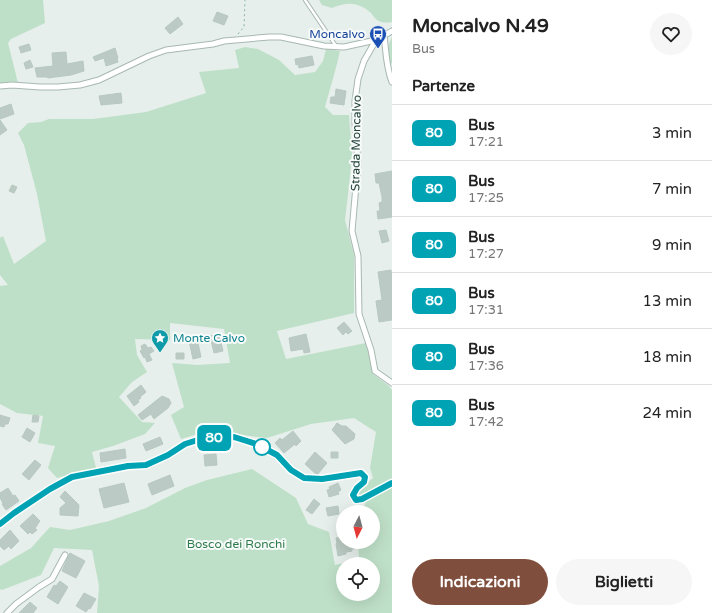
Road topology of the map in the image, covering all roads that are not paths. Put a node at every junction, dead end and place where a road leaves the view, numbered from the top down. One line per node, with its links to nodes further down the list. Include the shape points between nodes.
1 (305, 0): 5 (lane)
2 (392, 31): 3 (street)
3 (384, 35): 4 (street); 6 (street)
4 (376, 40): 5 (street); 8 (street, Strada Moncalvo, via 364,61 355,101 358,163 352,231 358,256 359,314 375,371)
5 (336, 47): 7 (street, via 281,37 234,40 166,50 99,80 80,85)
6 (392, 82)
7 (0, 86)
8 (392, 383)
9 (392, 483): 10 (street, via 356,500 353,495 365,477 361,473 322,479 304,478 291,470 277,455 256,444 234,437 204,438 185,444 146,465 72,477)
10 (0, 524)
11 (65, 555): 12 (street, via 52,579)
12 (7, 613)

